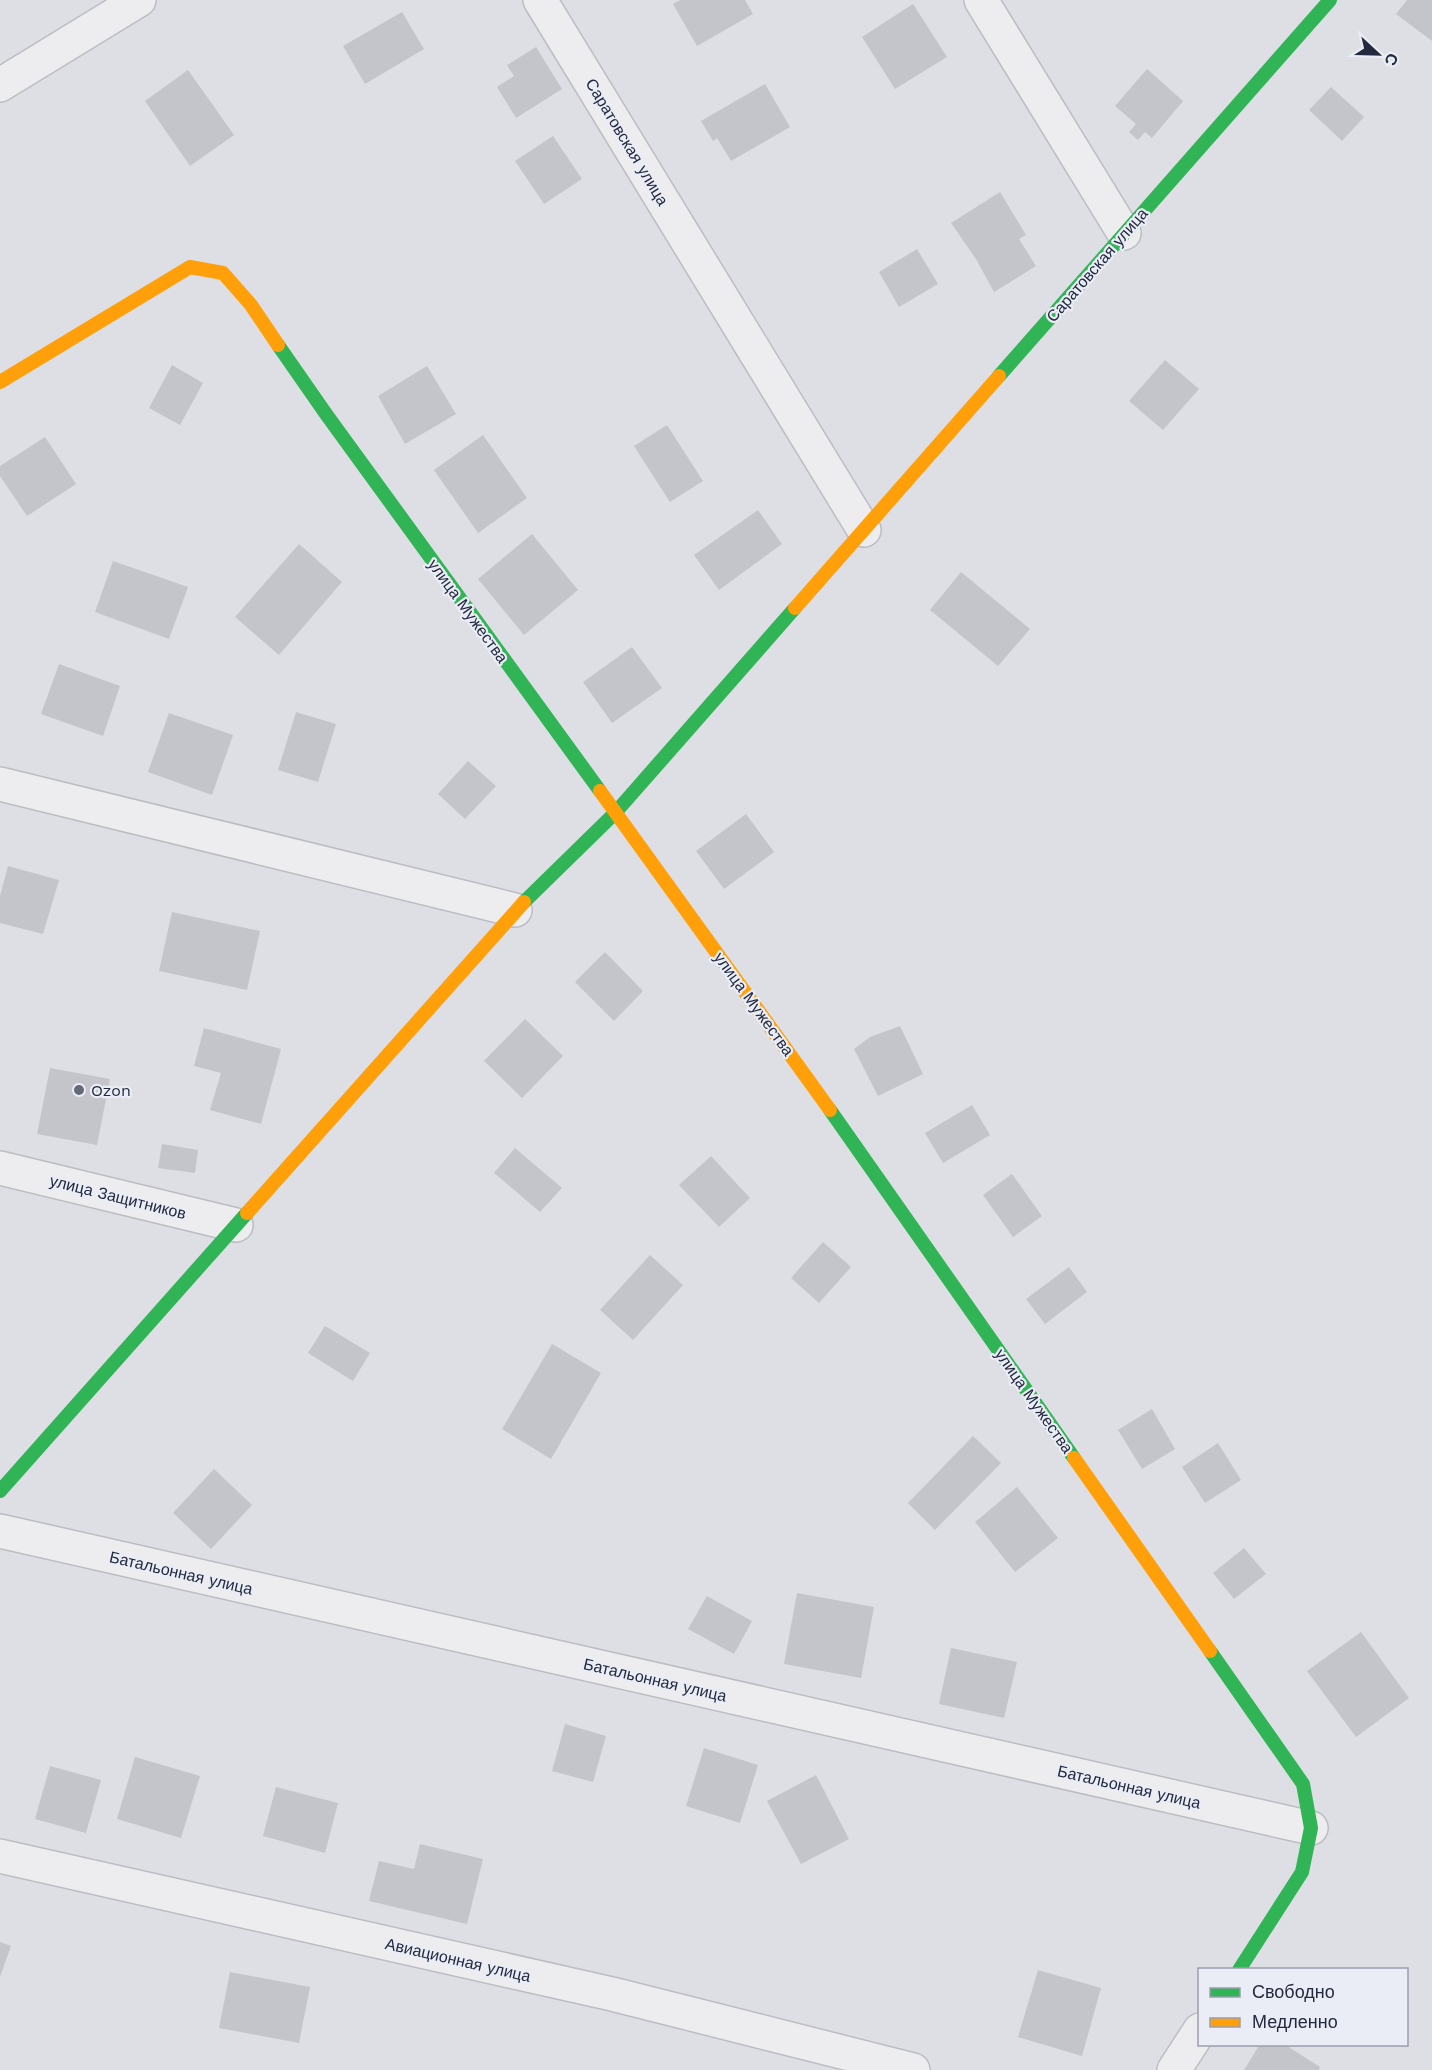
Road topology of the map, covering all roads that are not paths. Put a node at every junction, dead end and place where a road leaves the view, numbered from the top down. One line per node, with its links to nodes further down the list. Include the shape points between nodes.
1 (139, 0): 5 (street)
2 (540, 0): 8 (street, Саратовская улица)
3 (981, 0): 6 (street)
4 (1330, 0): 6 (street, Саратовская улица)
5 (0, 85)
6 (1124, 233): 8 (street, Саратовская улица)
7 (0, 382): 10 (street, улица Мужества, via 190,267 223,273 251,305)
8 (864, 530): 10 (street, Саратовская улица)
9 (0, 784): 11 (street)
10 (615, 813): 11 (street, Саратовская улица); 16 (street, улица Мужества, via 793,1058 1303,1784)
11 (515, 910): 13 (street, Саратовская улица)
12 (0, 1168): 13 (street, улица Защитников)
13 (236, 1225): 14 (street, Саратовская улица)
14 (0, 1491)
15 (0, 1531): 16 (street, Батальонная улица)
16 (1311, 1828): 18 (street, улица Мужества, via 1302,1872)
17 (0, 1856): 20 (street, Авиационная улица, via 612,1994)
18 (1240, 1968)
19 (1198, 2033): 21 (street)
20 (913, 2070)
21 (1174, 2070)

